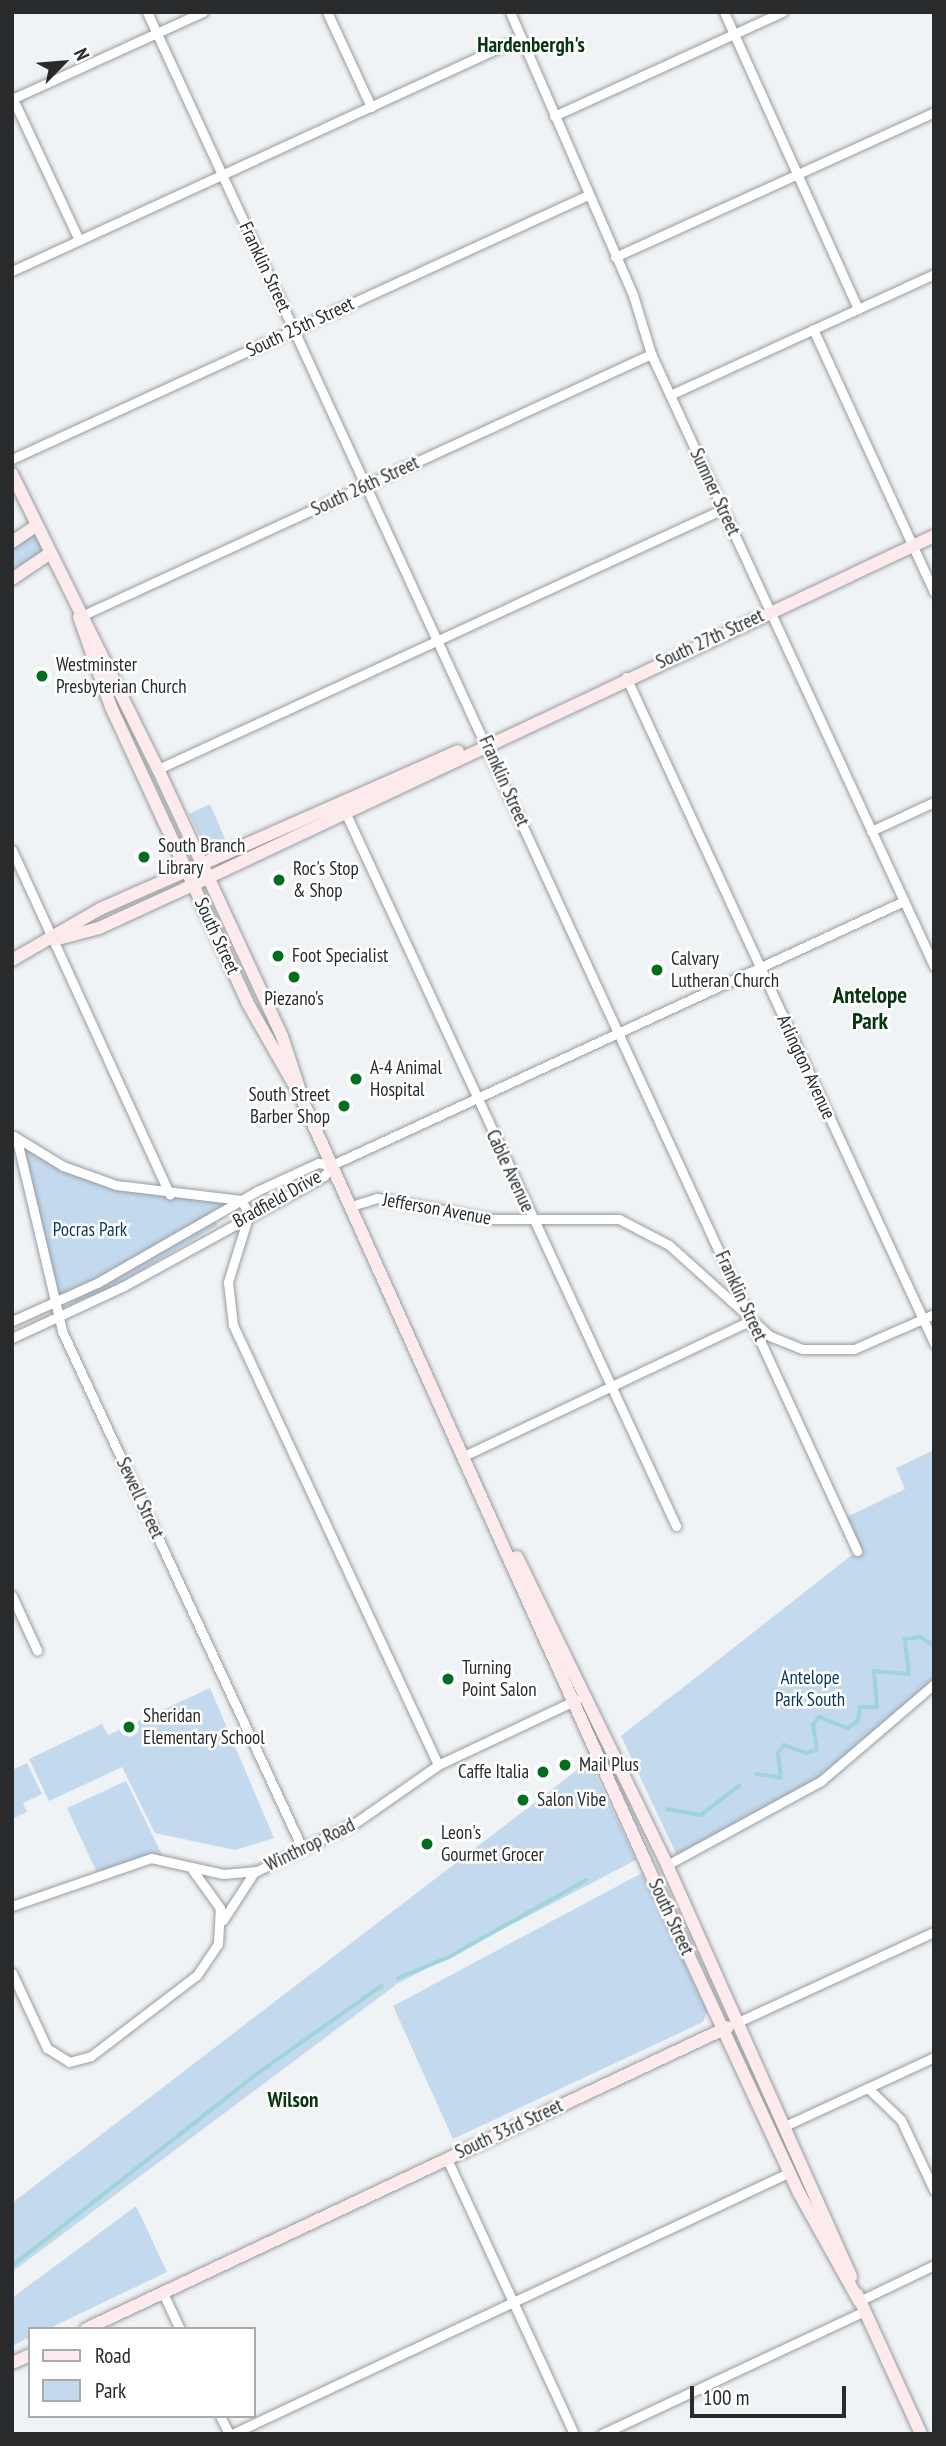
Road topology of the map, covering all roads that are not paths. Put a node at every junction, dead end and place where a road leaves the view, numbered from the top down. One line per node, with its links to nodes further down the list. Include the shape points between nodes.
1 (147, 12): 7 (street, Franklin Street)
2 (203, 12): 7 (street)
3 (327, 12): 11 (street)
4 (510, 12): 9 (street, Sumner Street)
5 (723, 12): 8 (street)
6 (782, 12): 8 (street)
7 (157, 33): 10 (street); 15 (street, Franklin Street)
8 (733, 34): 13 (street); 14 (street)
9 (518, 38): 11 (street); 13 (street, Sumner Street)
10 (12, 98): 17 (street)
11 (371, 107): 15 (street)
12 (934, 112): 14 (street)
13 (554, 116): 16 (street, Sumner Street)
14 (797, 174): 18 (street); 21 (street)
15 (223, 175): 17 (street); 23 (street, Franklin Street)
16 (588, 195): 18 (street, Sumner Street); 23 (street, South 25th Street)
17 (79, 240): 19 (street)
18 (615, 257): 24 (street, Sumner Street)
19 (12, 271)
20 (934, 274): 21 (street)
21 (858, 309): 22 (street)
22 (813, 329): 25 (street); 33 (street)
23 (295, 330): 26 (street, South 25th Street); 28 (street, Franklin Street)
24 (651, 354): 25 (street, Sumner Street); 28 (street, South 26th Street)
25 (670, 395): 29 (street, Sumner Street)
26 (12, 459)
27 (12, 474): 30 (main road, South Street)
28 (367, 485): 38 (street, South 26th Street); 39 (street, Franklin Street)
29 (723, 509): 37 (street, Sumner Street); 39 (street)
30 (36, 526): 32 (main road); 34 (main road, South Street)
31 (934, 536): 33 (main road, South 27th Street)
32 (12, 542)
33 (913, 545): 36 (street); 37 (main road, South 27th Street)
34 (49, 554): 35 (main road); 38 (main road, South Street)
35 (12, 579)
36 (934, 592)
37 (770, 611): 40 (main road, South 27th Street); 45 (street, Sumner Street)
38 (79, 617): 42 (main road, South Street); 48 (main road, South Street, via 111,707)
39 (439, 640): 41 (street, Franklin Street); 42 (street)
40 (626, 677): 41 (main road, South 27th Street); 55 (street, Arlington Avenue)
41 (486, 742): 44 (main road, South 27th Street); 47 (main road, South 27th Street); 56 (street, Franklin Street)
42 (158, 769): 47 (main road, South Street)
43 (934, 802): 45 (street)
44 (346, 814): 49 (main road, South 27th Street); 58 (street, Cable Avenue)
45 (871, 831): 51 (street, Sumner Street)
46 (12, 850): 52 (street)
47 (201, 863): 48 (main road, South 27th Street); 49 (main road, South Street)
48 (186, 870): 50 (main road, South Street); 52 (main road, South 27th Street, via 100,909)
49 (208, 878): 50 (main road, South 27th Street); 57 (main road, South Street, via 289,1054)
50 (193, 885): 52 (main road, South 27th Street, via 99,928); 57 (main road, South Street, via 278,1063)
51 (904, 901): 54 (street, Sumner Street); 55 (street)
52 (54, 940): 53 (main road, South 27th Street); 61 (street)
53 (12, 960)
54 (934, 966)
55 (760, 969): 56 (street); 69 (street, Arlington Avenue)
56 (620, 1033): 58 (street); 70 (street, Franklin Street)
57 (300, 1095): 60 (main road, South Street)
58 (477, 1099): 60 (street); 65 (street, Cable Avenue)
59 (13, 1136): 61 (street, via 89,1177); 66 (street, Sewell Street)
60 (332, 1165): 62 (street, Bradfield Drive, via 318,1163); 63 (main road, South Street); 64 (street, Bradfield Drive, via 324,1176)
61 (170, 1195): 62 (street)
62 (241, 1200): 64 (street); 66 (street, Bradfield Drive)
63 (351, 1206): 65 (street, Jefferson Avenue, via 377,1198 460,1216); 75 (main road, South Street)
64 (249, 1214): 68 (street, Bradfield Drive); 84 (street, via 228,1282 233,1325)
65 (533, 1220): 70 (street, Jefferson Avenue, via 600,1216 638,1226 669,1245); 74 (street, Cable Avenue)
66 (54, 1304): 68 (street, Sewell Street); 71 (street, Bradfield Drive)
67 (934, 1314): 69 (street, Jefferson Avenue)
68 (58, 1318): 72 (street, Bradfield Drive); 85 (street, Sewell Street)
69 (923, 1319): 70 (street, Jefferson Avenue, via 870,1344 822,1352 784,1343); 73 (street, Arlington Avenue)
70 (752, 1320): 74 (street); 78 (street, Franklin Street)
71 (12, 1321)
72 (12, 1338)
73 (934, 1343)
74 (611, 1387): 75 (street); 77 (street, Cable Avenue)
75 (466, 1455): 76 (main road, South Street)
76 (499, 1526): 82 (main road, South Street); 83 (main road, South Street)
77 (676, 1527)
78 (857, 1551)
79 (12, 1596): 80 (street)
80 (37, 1650)
81 (934, 1684): 87 (street, via 821,1781)
82 (587, 1695): 83 (street, Winthrop Road); 87 (main road, South Street)
83 (571, 1702): 84 (street, Winthrop Road); 94 (main road, South Street)
84 (439, 1765): 85 (street, Winthrop Road, via 364,1818)
85 (303, 1850): 88 (street, Winthrop Road)
86 (185, 1864): 88 (street, Winthrop Road, via 236,1875); 89 (street, Winthrop Road, via 163,1857 136,1861); 90 (street, via 214,1891)
87 (667, 1865): 93 (main road, South Street)
88 (257, 1871): 90 (street, via 234,1895)
89 (12, 1906)
90 (222, 1922): 92 (street, via 218,1944 197,1975 91,2056 69,2062 47,2048)
91 (934, 1931): 93 (street, South 33rd Street)
92 (12, 1973)
93 (738, 2022): 94 (main road, South 33rd Street); 97 (main road, South Street)
94 (724, 2029): 98 (main road, South 33rd Street); 101 (main road, South Street)
95 (934, 2057): 96 (street)
96 (868, 2088): 97 (street); 99 (street, via 901,2120)
97 (787, 2125): 106 (main road, South Street)
98 (447, 2159): 104 (main road, South 33rd Street); 105 (street)
99 (920, 2160): 100 (street); 102 (street)
100 (934, 2162)
101 (790, 2172): 105 (street); 106 (main road, South Street)
102 (934, 2190)
103 (934, 2266): 106 (street)
104 (163, 2292): 107 (main road, South 33rd Street); 108 (street)
105 (513, 2302): 112 (street); 113 (street)
106 (861, 2306): 114 (street); 115 (main road, South Street)
107 (90, 2327)
108 (179, 2327)
109 (28, 2356): 110 (main road)
110 (12, 2363)
111 (221, 2418): 112 (street)
112 (230, 2434)
113 (575, 2434)
114 (602, 2434)
115 (921, 2434)

